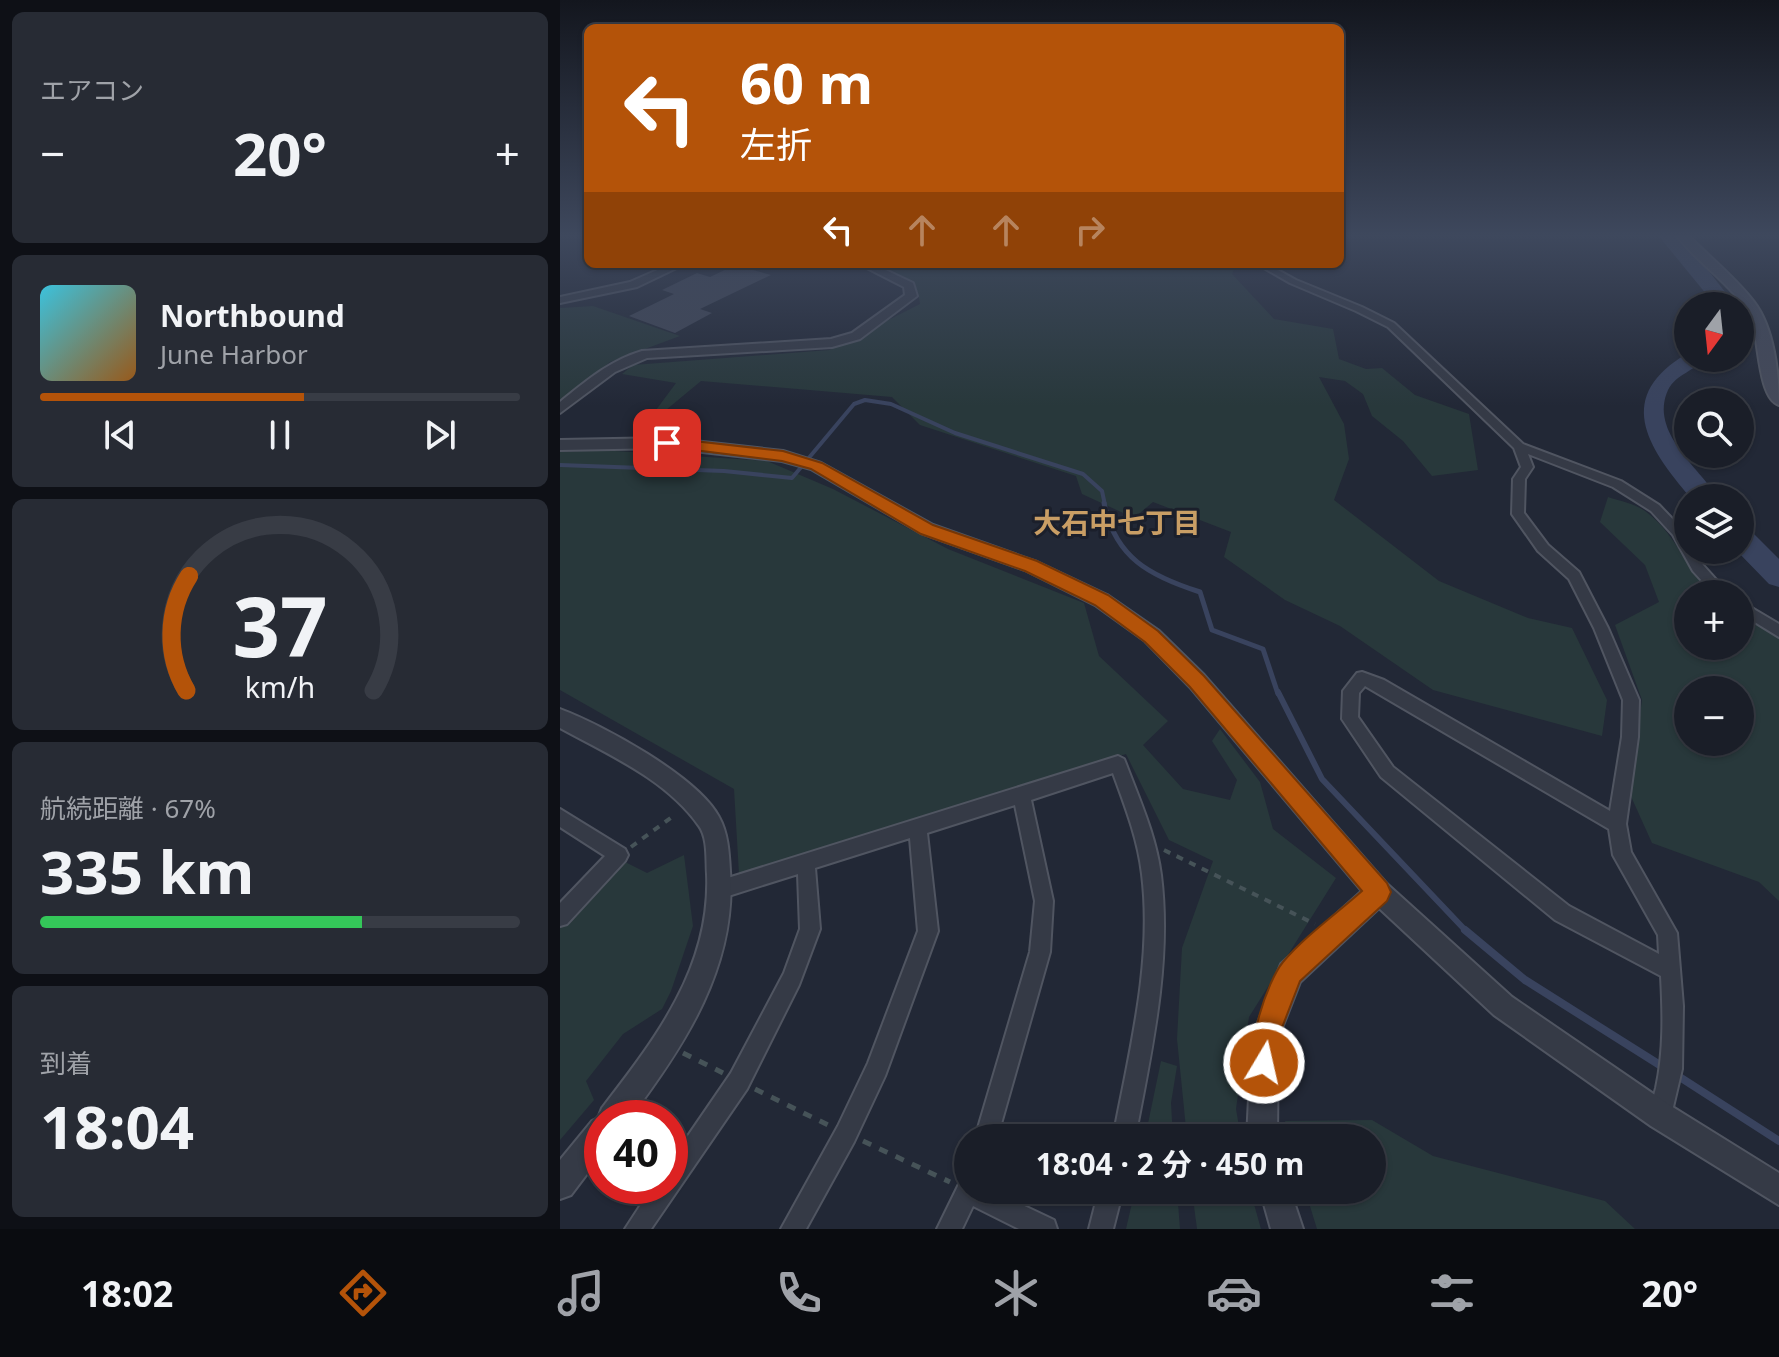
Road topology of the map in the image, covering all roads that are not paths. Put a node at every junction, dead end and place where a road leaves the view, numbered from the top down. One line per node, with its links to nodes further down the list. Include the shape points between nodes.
1 (602, 291): 5 (street)
2 (910, 291): 7 (street, via 911,296 856,336 832,343 638,356 612,367)
3 (1311, 291): 9 (street, via 1391,325)
4 (1737, 291): 6 (main road, via 1759,324)
5 (560, 300)
6 (1779, 401)
7 (560, 409)
8 (560, 445): 20 (street, via 667,443 783,456 816,466 927,529 1031,566 1101,600 1152,636 1197,681)
9 (1519, 447): 10 (street, via 1636,493 1678,532); 16 (street, via 1527,467 1519,479 1518,514 1543,548 1574,576 1631,700)
10 (1709, 580)
11 (1754, 615): 12 (street)
12 (1779, 631)
13 (560, 718): 19 (street, via 670,781 712,823)
14 (1021, 795): 17 (street); 25 (street, via 1044,901 1040,952); 26 (street, via 1118,764 1146,841 1151,882 1149,1005)
15 (560, 817): 21 (street, via 619,855)
16 (1617, 824): 22 (street, via 1622,855 1667,933); 22 (street, via 1379,685 1362,678 1351,691 1350,719 1387,772 1562,913)
17 (918, 827): 18 (street); 38 (street, via 928,931 877,1068)
18 (806, 863): 19 (street); 29 (street, via 810,929 792,978 739,1081)
19 (722, 889): 23 (street, via 697,995)
20 (1379, 892): 24 (street, via 1503,1006); 27 (street, via 1290,973 1265,1038)
21 (560, 917)
22 (1670, 970): 24 (street, via 1671,1069)
23 (625, 1100)
24 (1661, 1116): 31 (street)
25 (990, 1124)
26 (1127, 1124)
27 (1262, 1124)
28 (584, 1154): 30 (street)
29 (688, 1156)
30 (560, 1184)
31 (1779, 1190)
32 (655, 1204): 37 (street)
33 (961, 1204): 39 (street)
34 (996, 1204): 40 (street)
35 (1107, 1204): 41 (street)
36 (1279, 1204): 42 (street)
37 (637, 1229)
38 (793, 1229)
39 (949, 1229)
40 (1045, 1229)
41 (1101, 1229)
42 (1287, 1229)

